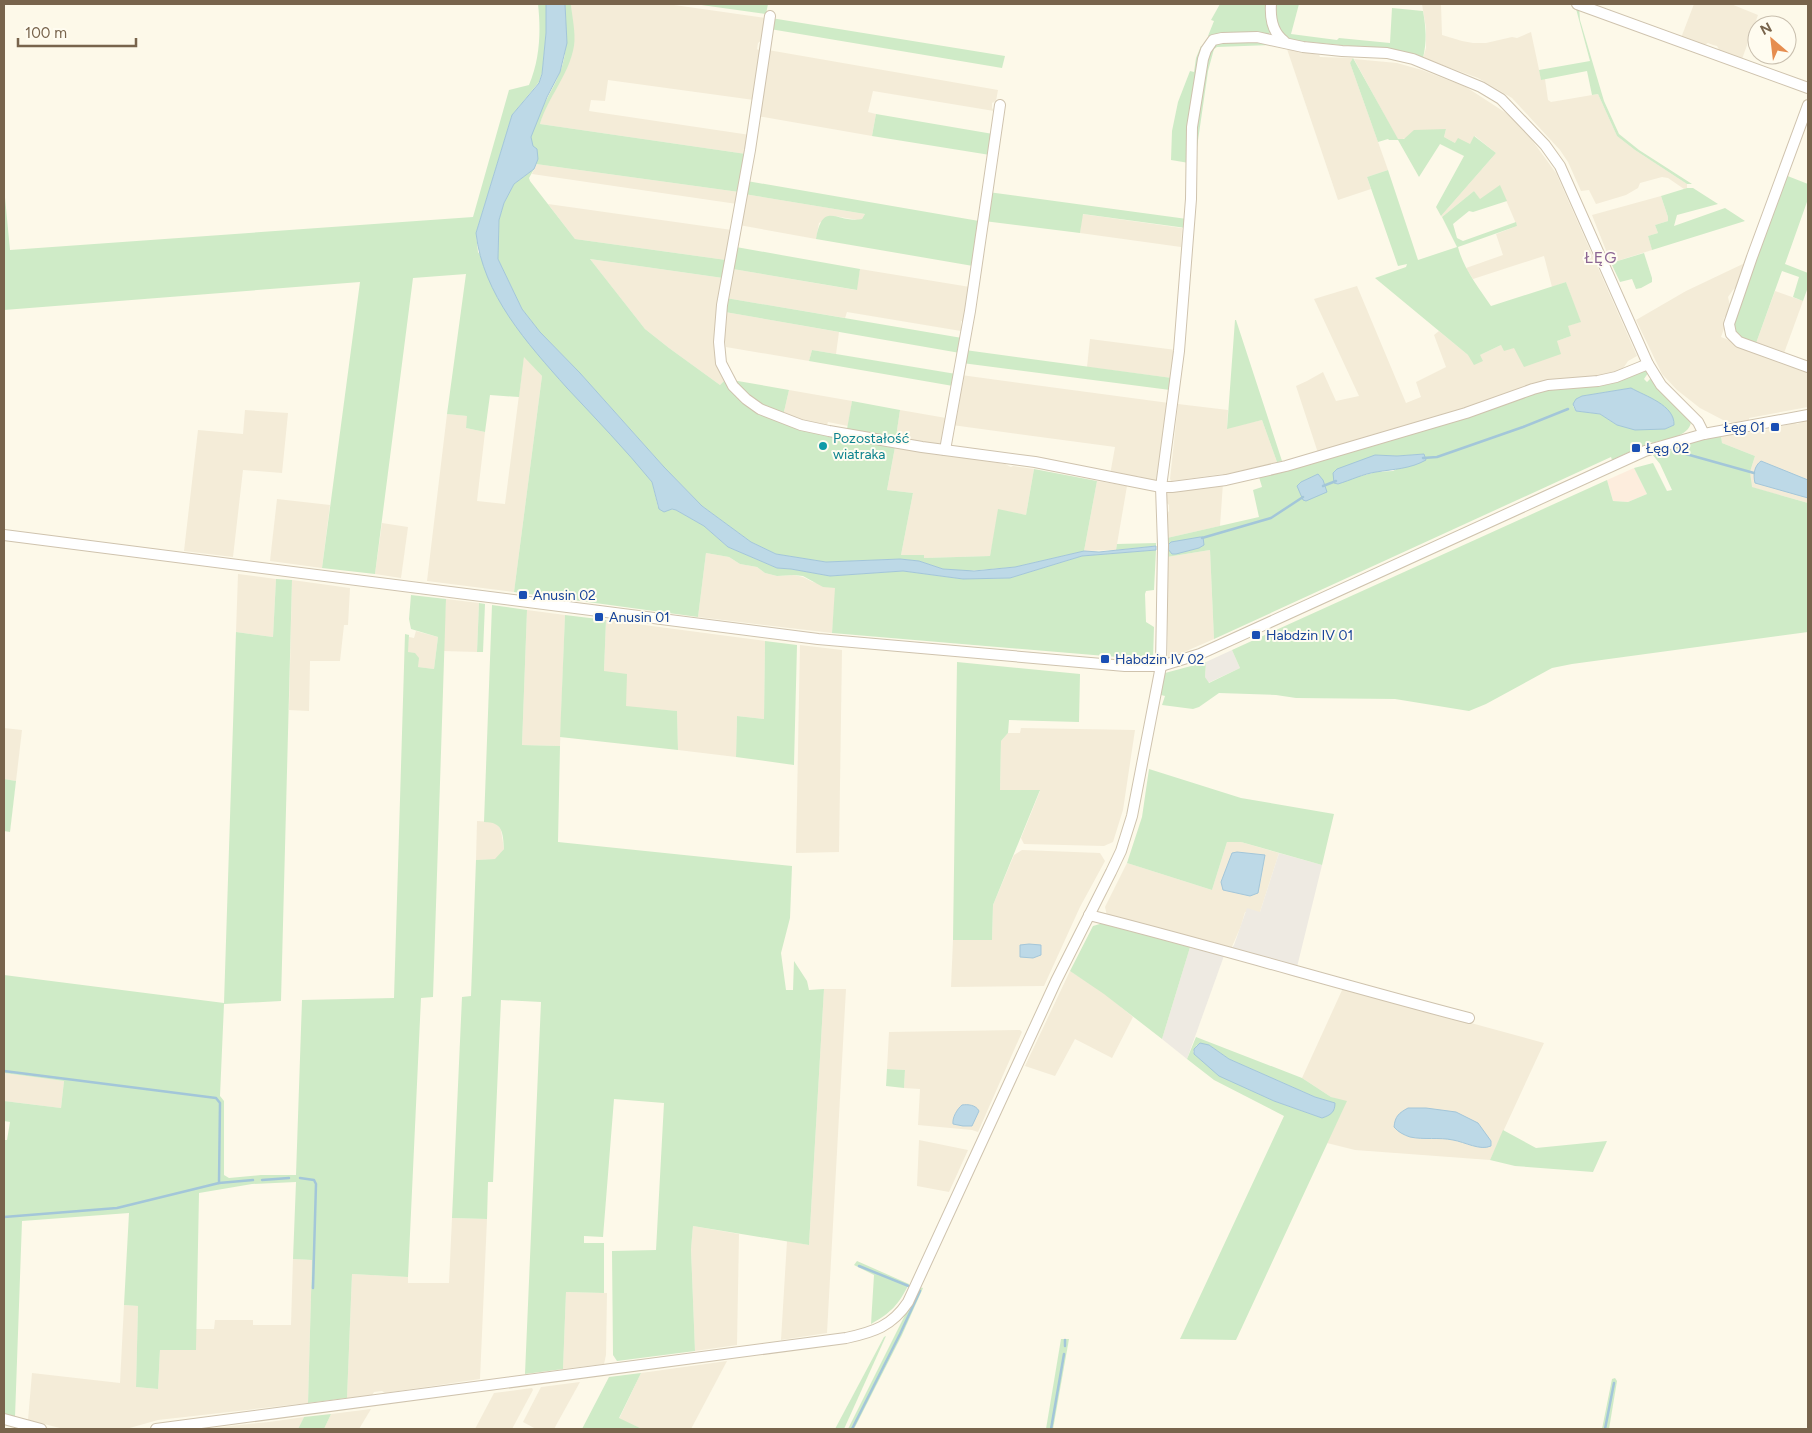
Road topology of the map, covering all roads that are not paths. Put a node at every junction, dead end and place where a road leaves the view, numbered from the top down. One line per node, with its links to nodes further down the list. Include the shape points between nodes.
1 (1271, 4): 4 (street, via 1273,26)
2 (1576, 4): 5 (street)
3 (770, 16): 12 (street, via 722,305 721,363 733,386 746,399 779,417 829,431)
4 (1284, 42): 8 (street, via 1342,51 1387,52 1465,80 1501,98 1560,166); 13 (street, via 1257,37 1217,38 1211,41 1203,59 1192,127 1192,199 1179,351)
5 (1808, 88)
6 (1000, 104): 12 (street, via 970,311)
7 (1808, 106): 9 (street, via 1729,324 1738,342)
8 (1648, 364): 11 (street, via 1661,385 1698,422); 13 (street, via 1598,381 1533,389 1466,413 1286,466 1226,480)
9 (1808, 367)
10 (1808, 415): 11 (street)
11 (1704, 434): 15 (street, via 1632,456 1200,654)
12 (945, 450): 13 (street, via 1035,462)
13 (1161, 486): 15 (street)
14 (4, 535): 15 (street, via 818,639 1125,666)
15 (1161, 666): 16 (street, via 1127,834)
16 (1089, 915): 17 (street); 20 (street, via 908,1302 900,1315 888,1324 837,1339)
17 (1469, 1018)
18 (4, 1419): 19 (street)
19 (40, 1429)
20 (156, 1429)

